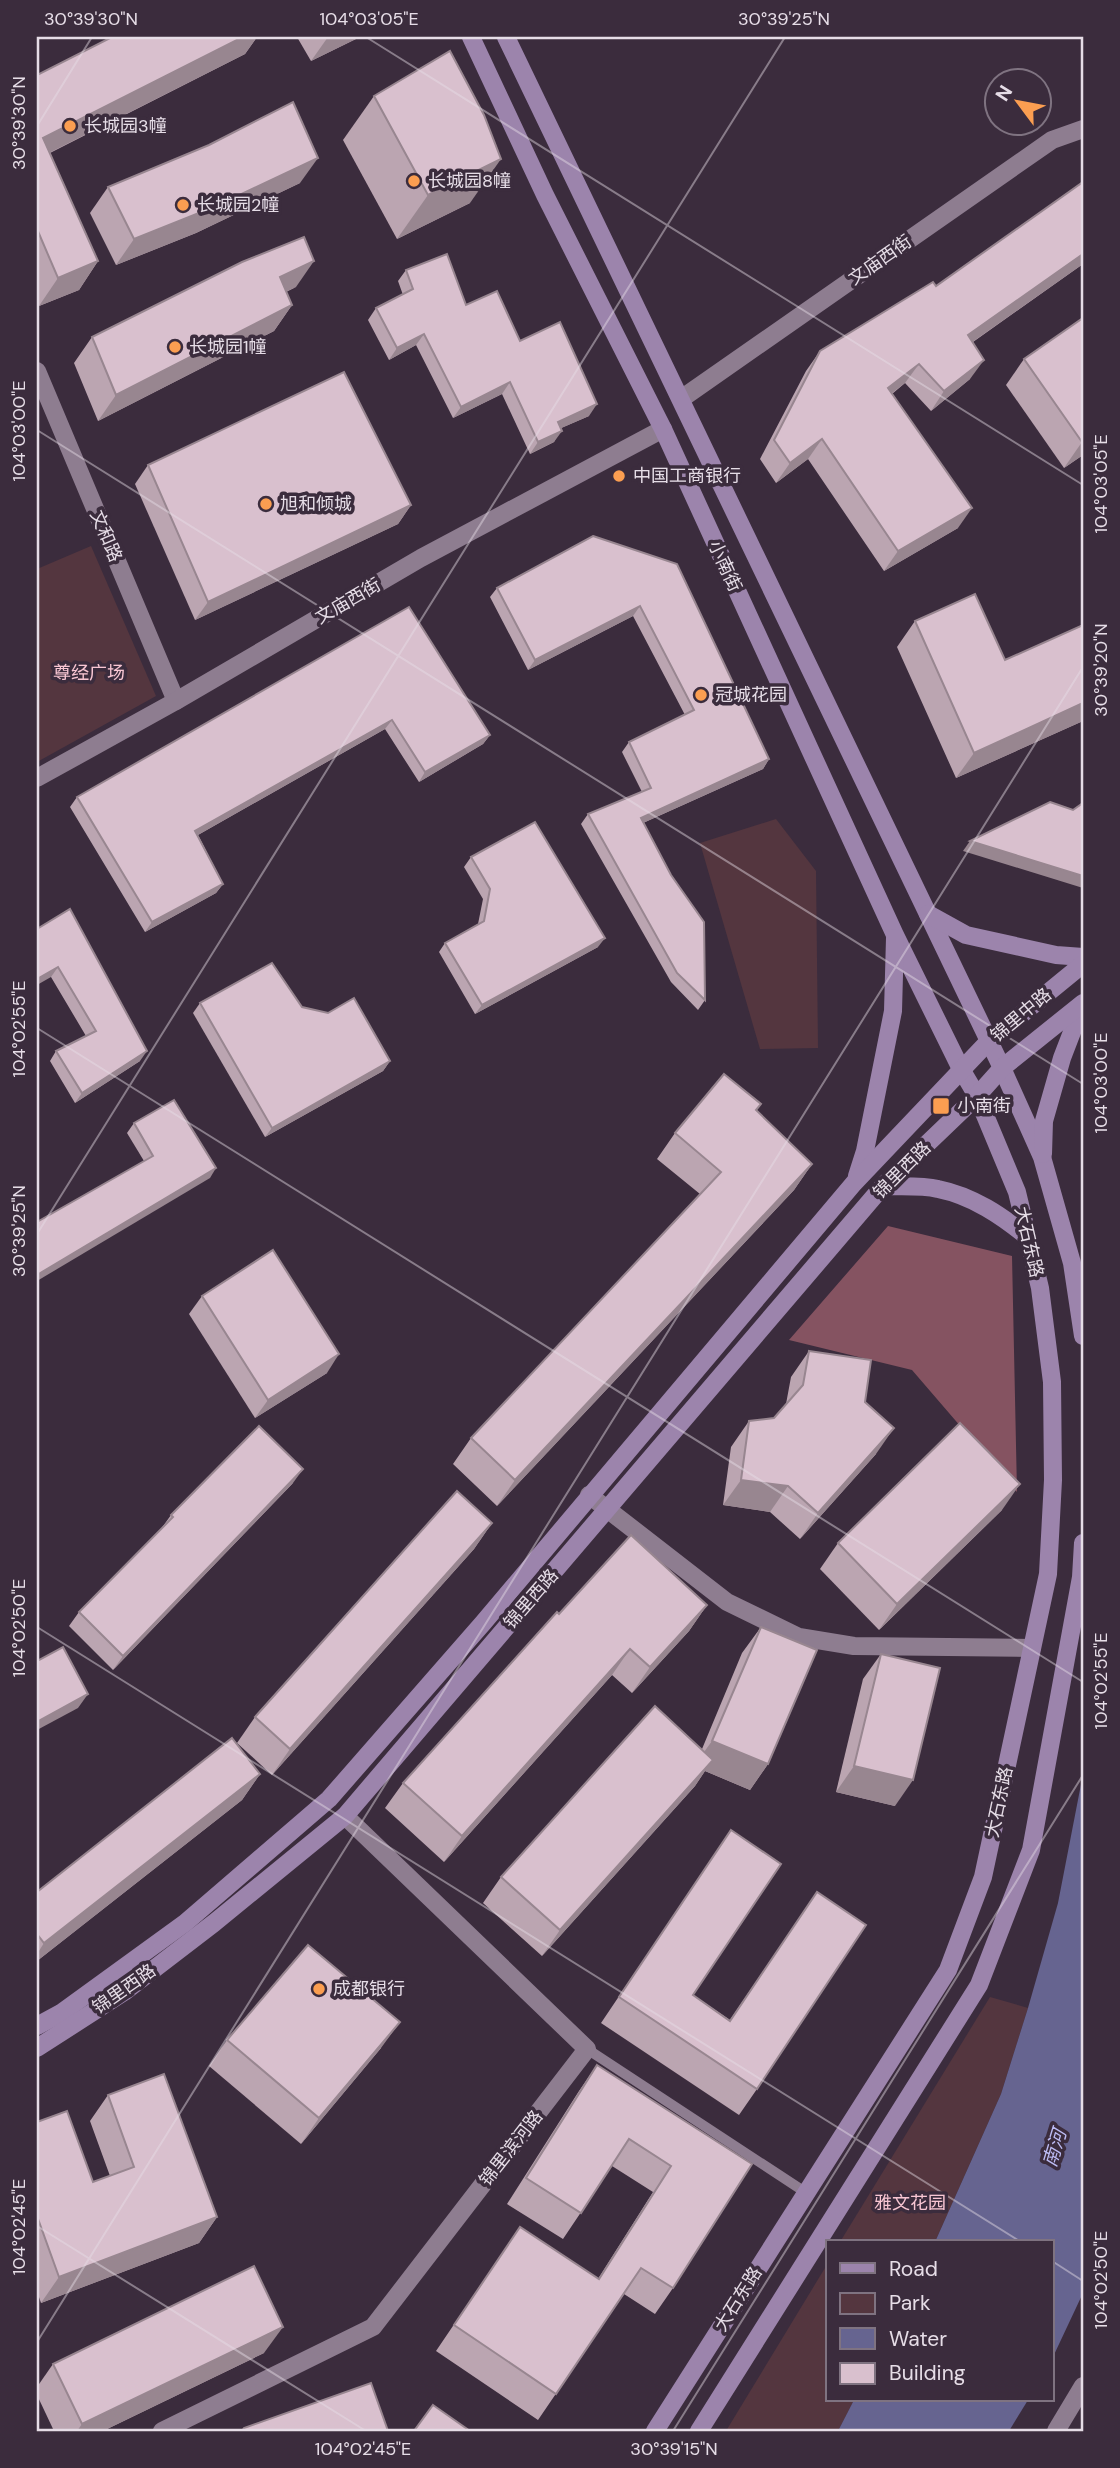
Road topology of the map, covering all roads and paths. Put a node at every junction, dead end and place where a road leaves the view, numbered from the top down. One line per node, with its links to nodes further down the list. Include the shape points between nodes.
1 (471, 37): 6 (main road, 小南街)
2 (506, 37): 5 (main road, 小南街)
3 (1083, 129): 5 (street, 文庙西街, via 1052,140)
4 (37, 371): 7 (street, 文和路)
5 (681, 399): 9 (main road, 小南街)
6 (663, 429): 7 (street, 文庙西街, via 421,558); 10 (main road, 小南街)
7 (176, 701): 8 (street, 文庙西街)
8 (37, 778)
9 (928, 914): 11 (main road, via 966,935); 14 (main road, 小南街)
10 (895, 935): 16 (main road, 小南街); 19 (main road, via 894,1011)
11 (1083, 957)
12 (1083, 964): 14 (main road, 锦里中路)
13 (1083, 1004): 15 (main road, 锦里中路); 18 (main road, via 1044,1121)
14 (989, 1041): 15 (main road, 小南街); 16 (main road, 锦里中路)
15 (1003, 1068): 17 (main road, 锦里中路); 18 (main road, 大石东路)
16 (961, 1069): 17 (main road, 小南街); 19 (main road, 锦里西路)
17 (977, 1096): 20 (main road, 锦里西路); 21 (main road, 大石东路, via 1017,1192)
18 (1042, 1157): 22 (main road, 大石东路, via 1072,1263)
19 (854, 1183): 23 (main road, 锦里西路)
20 (883, 1186): 21 (main road, via 937,1188 978,1202); 24 (main road, 锦里西路)
21 (1029, 1238): 26 (main road, 大石东路, via 1052,1382 1053,1480 1048,1574)
22 (1083, 1336)
23 (589, 1495): 24 (street); 28 (main road, 锦里西路, via 329,1799 185,1923)
24 (608, 1510): 26 (street, via 727,1602 799,1637 854,1646); 27 (main road, 锦里西路)
25 (1083, 1543): 35 (main road, via 1081,1577 1031,1850 979,1985)
26 (1032, 1648): 31 (main road, 大石东路, via 983,1877 948,1970)
27 (345, 1816): 29 (main road, 锦里西路, via 134,1984); 30 (street)
28 (37, 2026)
29 (37, 2048)
30 (587, 2049): 31 (lane); 33 (street, 锦里滨河路, via 373,2327)
31 (805, 2192): 34 (main road, 大石东路)
32 (1083, 2386): 36 (street)
33 (162, 2431)
34 (655, 2431)
35 (699, 2431)
36 (1056, 2431)

